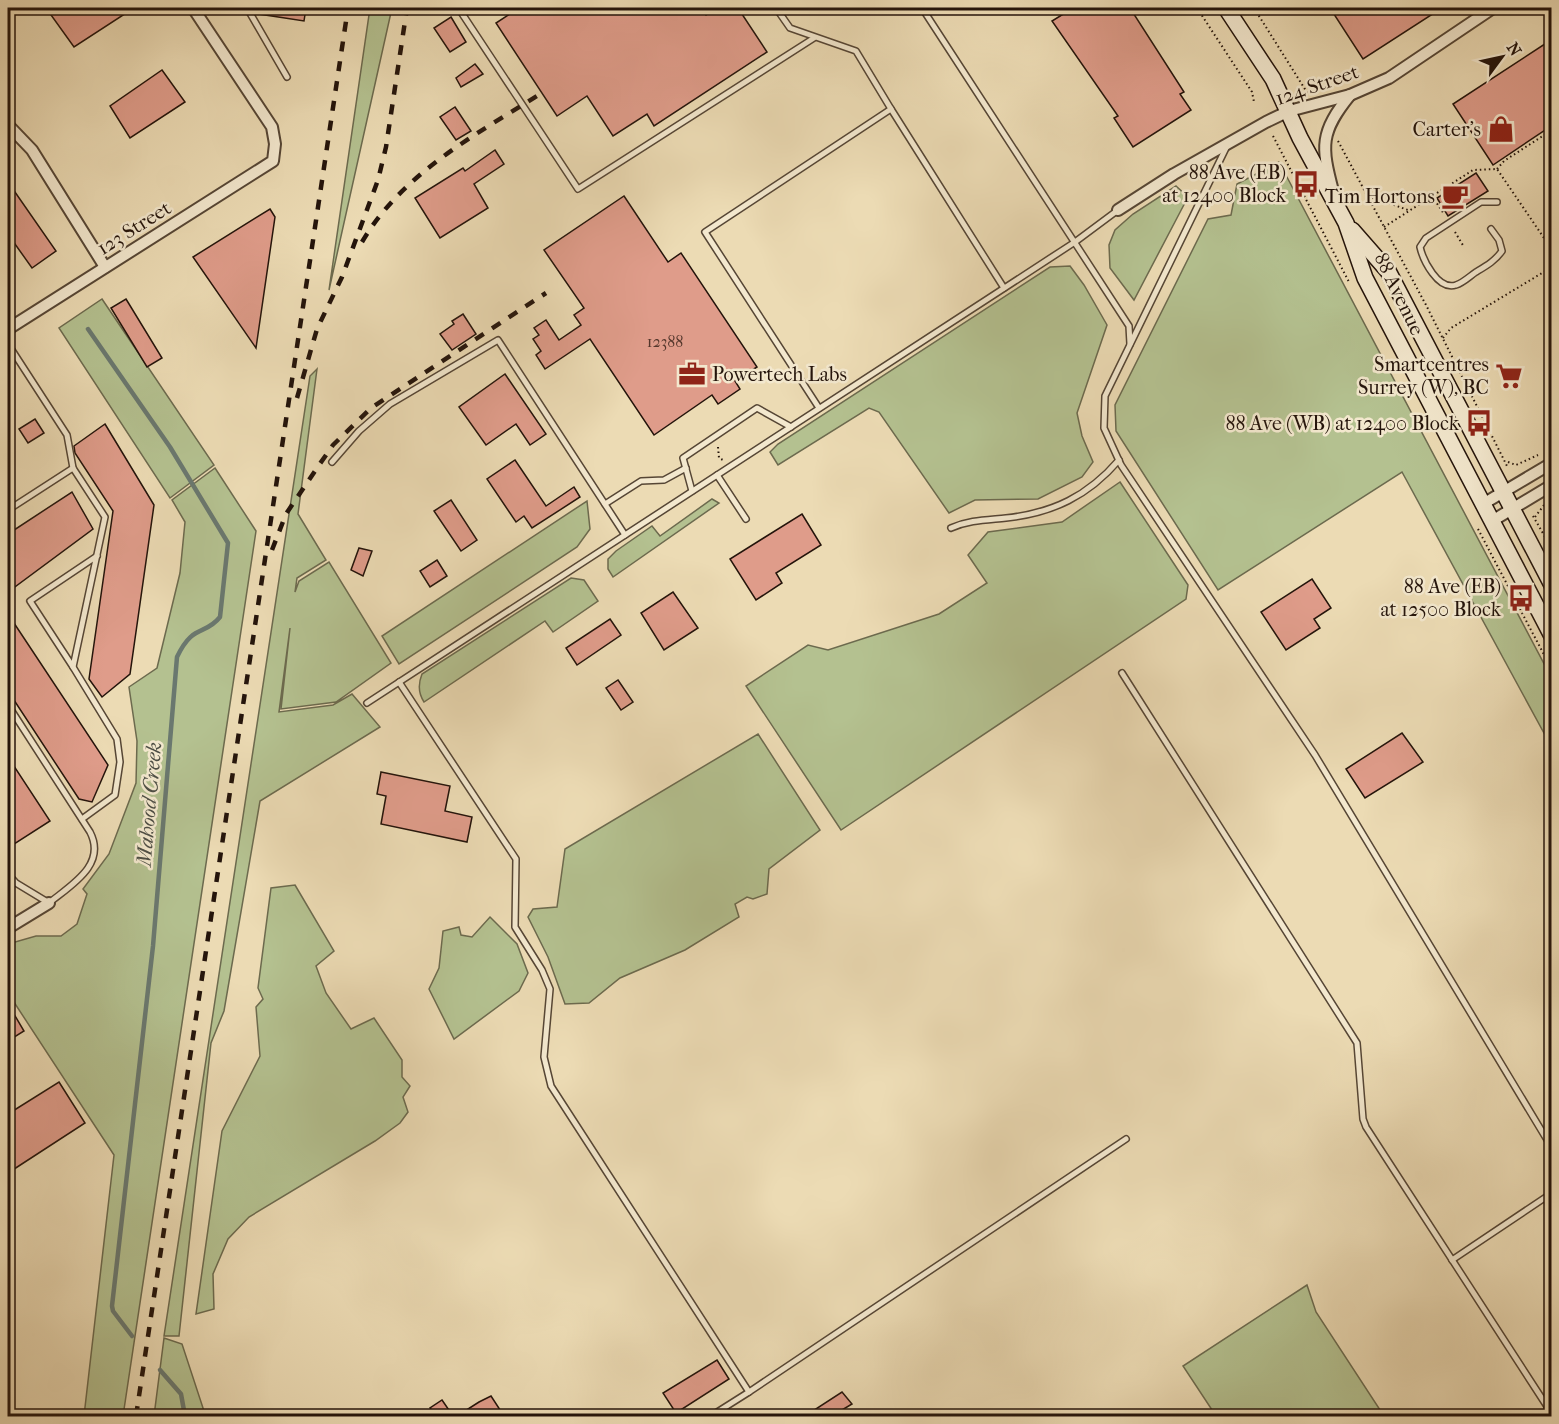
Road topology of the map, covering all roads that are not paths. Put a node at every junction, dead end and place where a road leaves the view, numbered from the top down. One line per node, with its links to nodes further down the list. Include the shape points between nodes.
1 (193, 8): 21 (street, 123 Street, via 272,127 273,161)
2 (248, 8): 9 (lane)
3 (462, 8): 8 (lane, via 459,9 578,189)
4 (776, 8): 8 (lane, via 790,28)
5 (922, 8): 20 (lane)
6 (1226, 8): 12 (main road, 88 Avenue, via 1273,79)
7 (1493, 8): 10 (street, 124 Street, via 1389,78)
8 (814, 38): 11 (lane, via 856,51)
9 (287, 77)
10 (1350, 94): 12 (street, 124 Street); 16 (street, via 1330,124 1323,152)
11 (891, 109): 22 (lane); 26 (lane, via 705,232)
12 (1289, 111): 14 (street, 124 Street); 16 (main road, 88 Avenue)
13 (8, 125): 21 (street, via 32,150)
14 (1229, 142): 17 (street, 124 Street); 25 (lane)
15 (1497, 202): 19 (lane, via 1481,202 1426,238 1420,247 1422,256 1446,286 1456,285 1497,259 1502,251)
16 (1337, 204): 18 (main road, 88 Avenue)
17 (1118, 210): 20 (lane)
18 (1346, 223): 36 (main road, 88 Avenue, via 1388,271); 38 (main road, 88 Avenue, via 1365,278)
19 (1491, 229)
20 (1075, 242): 22 (lane); 25 (lane, via 1128,326)
21 (105, 267): 23 (street, 123 Street)
22 (1004, 288): 26 (lane)
23 (8, 329)
24 (8, 344): 31 (lane, via 67,435)
25 (1130, 345): 28 (lane, via 1105,396 1104,428)
26 (819, 408): 27 (lane)
27 (791, 427): 32 (lane, via 757,408 683,458); 33 (lane)
28 (1119, 460): 43 (lane, via 1088,491 1060,506 1041,513 969,520); 58 (lane, via 1315,755)
29 (332, 462): 37 (lane, via 358,431 390,404 498,340)
30 (1551, 463): 36 (street)
31 (73, 468): 39 (lane); 45 (lane, via 105,517)
32 (686, 468): 35 (lane); 37 (lane, via 664,480 641,481)
33 (717, 475): 35 (lane); 41 (lane)
34 (1551, 485): 40 (street)
35 (692, 491): 44 (lane)
36 (1503, 493): 38 (street); 40 (main road, 88 Avenue)
37 (605, 504): 44 (lane)
38 (1483, 504): 42 (main road, 88 Avenue)
39 (8, 510)
40 (1512, 510): 42 (street); 46 (main road, 88 Avenue)
41 (746, 519)
42 (1492, 521): 47 (main road, 88 Avenue)
43 (951, 528)
44 (625, 535): 50 (lane)
45 (97, 556): 48 (lane); 48 (lane, via 30,601)
46 (1551, 585)
47 (1551, 636)
48 (73, 667): 53 (lane, via 117,739 120,762 115,795)
49 (1122, 673): 60 (lane, via 1358,1043 1362,1119)
50 (399, 682): 51 (lane); 61 (lane, via 516,859 515,927 550,989 544,1057 551,1086)
51 (367, 703)
52 (8, 705): 53 (lane)
53 (82, 819): 55 (lane, via 94,840 94,859 84,874)
54 (8, 874): 55 (lane, via 16,884)
55 (49, 903): 56 (street)
56 (8, 928)
57 (1126, 1139): 61 (lane)
58 (1551, 1148)
59 (1551, 1193): 60 (lane)
60 (1452, 1260): 62 (lane)
61 (749, 1392): 63 (lane)
62 (1551, 1414)
63 (711, 1416)

